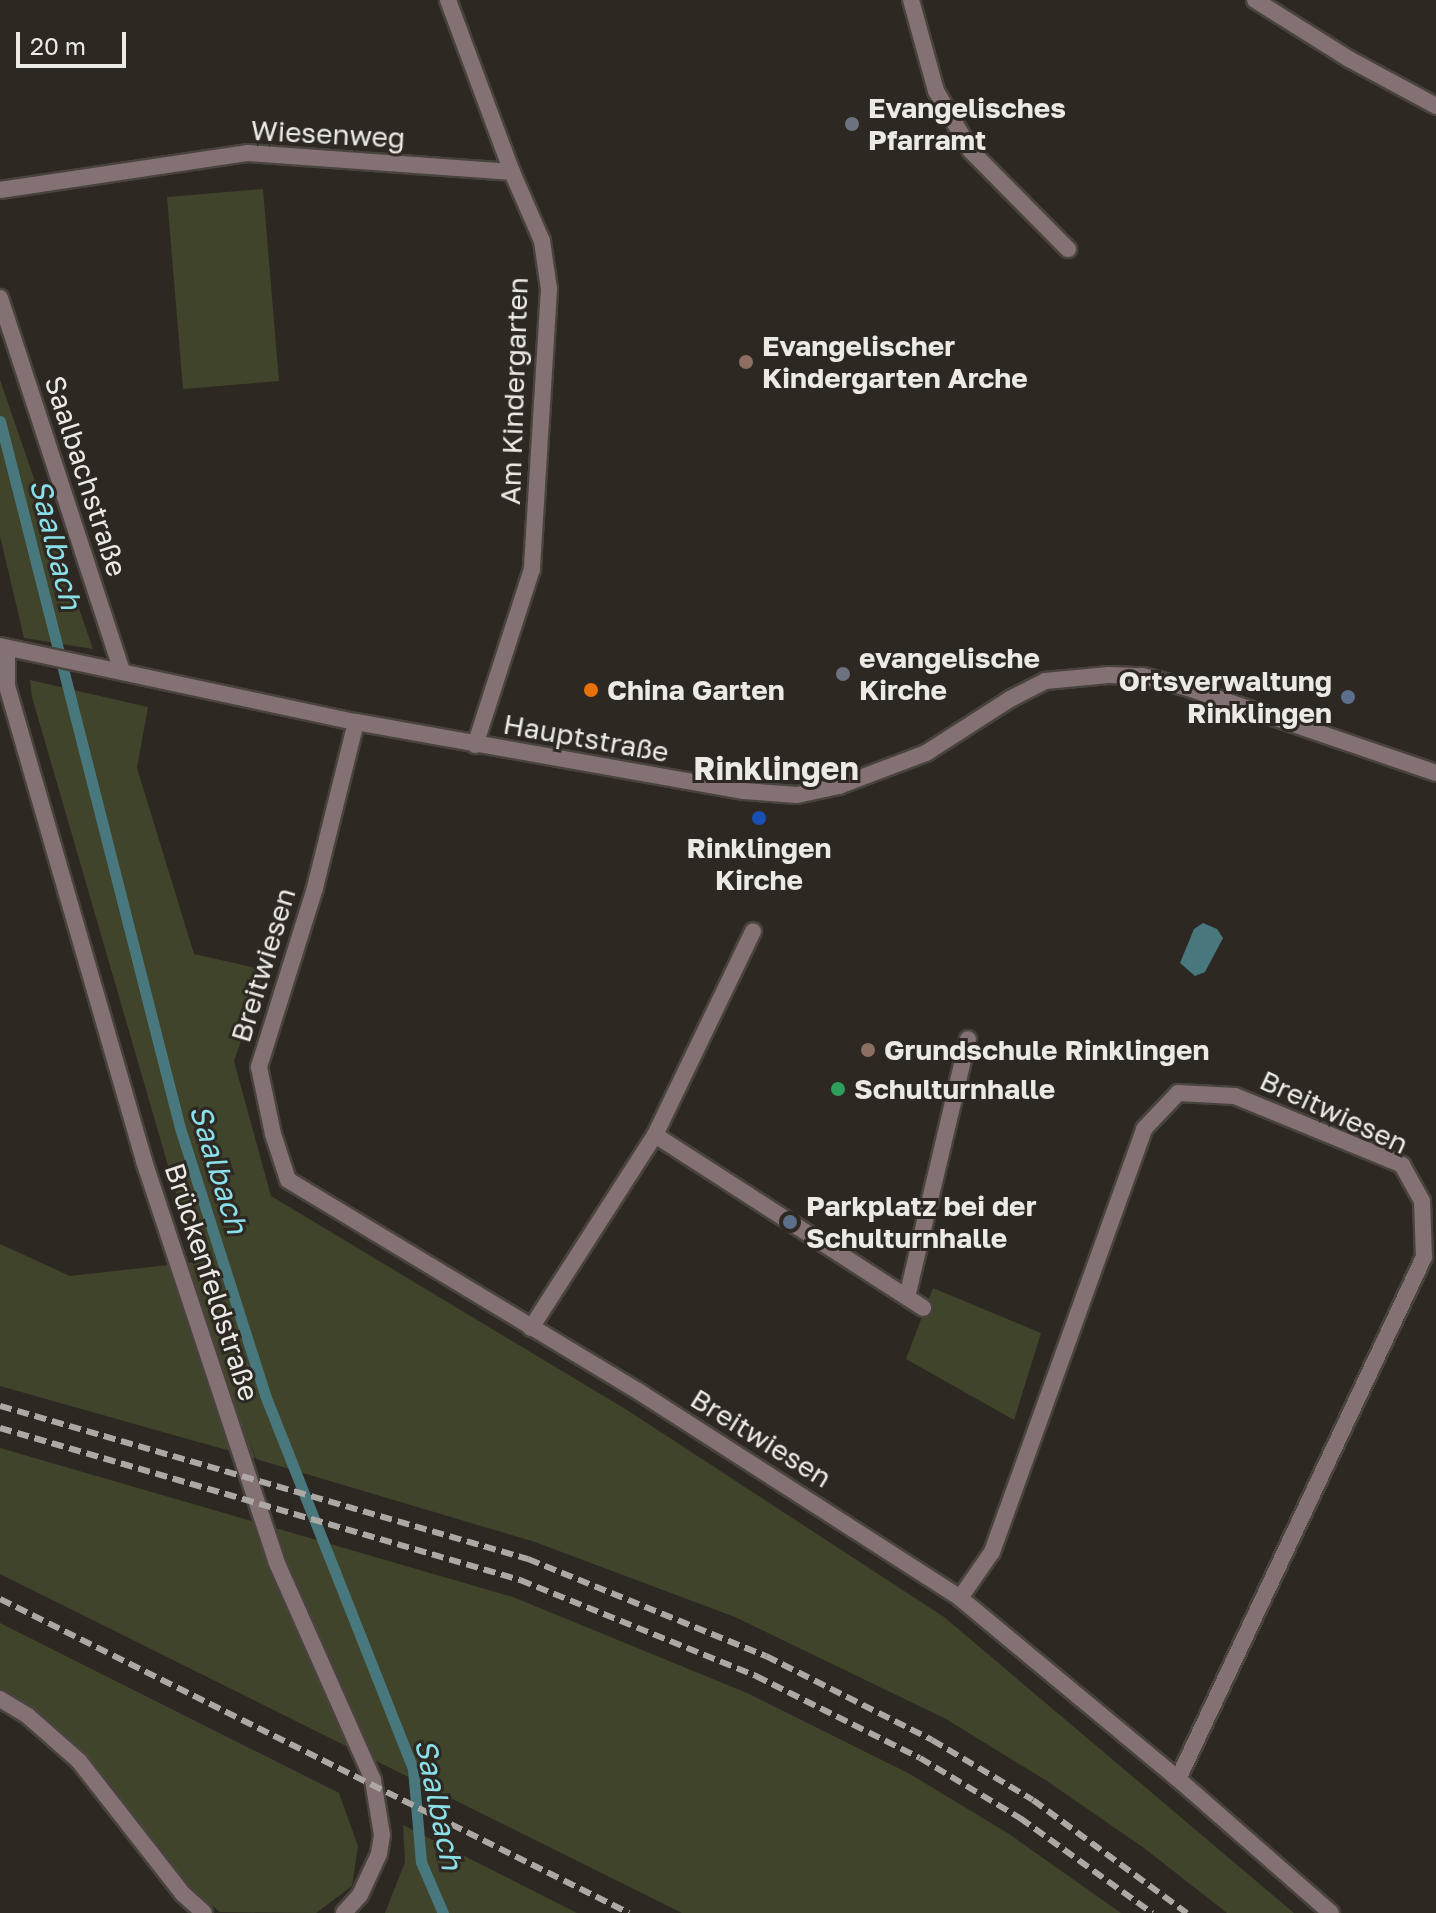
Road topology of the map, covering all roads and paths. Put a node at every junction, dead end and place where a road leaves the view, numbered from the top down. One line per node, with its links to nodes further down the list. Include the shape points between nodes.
1 (448, 0): 6 (street, Am Kindergarten)
2 (911, 0): 8 (street, via 936,91 971,151)
3 (1255, 0): 4 (street)
4 (1276, 6): 5 (street, via 1349,59)
5 (1436, 106)
6 (512, 172): 7 (street, Wiesenweg, via 248,153); 13 (street, Am Kindergarten, via 542,241 549,289 532,569)
7 (0, 190)
8 (1068, 249)
9 (0, 298): 11 (street, Saalbachstraße)
10 (4, 647): 11 (street, Hauptstraße); 25 (street, Brückenfeldstraße, via 7,686 144,1161 276,1561 373,1780 382,1835 379,1854 360,1895)
11 (115, 669): 12 (street, Hauptstraße)
12 (356, 722): 13 (street, Hauptstraße); 20 (street, Breitwiesen, via 315,888 259,1067 273,1134 288,1180)
13 (475, 745): 14 (street, Hauptstraße, via 684,782 797,795 839,786 926,753 1045,681 1109,675 1143,676 1185,687)
14 (1436, 773)
15 (753, 931): 17 (street)
16 (968, 1039): 18 (street)
17 (655, 1135): 18 (street); 20 (street)
18 (907, 1297): 19 (street)
19 (923, 1308)
20 (531, 1328): 21 (street, Breitwiesen)
21 (960, 1598): 23 (street, Breitwiesen); 23 (street, Breitwiesen, via 992,1552 1144,1129 1178,1093 1235,1096 1402,1165 1422,1201 1424,1257)
22 (0, 1699): 24 (street, via 79,1761 183,1894)
23 (1178, 1779): 26 (street, Breitwiesen)
24 (204, 1913)
25 (344, 1913)
26 (1331, 1913)

